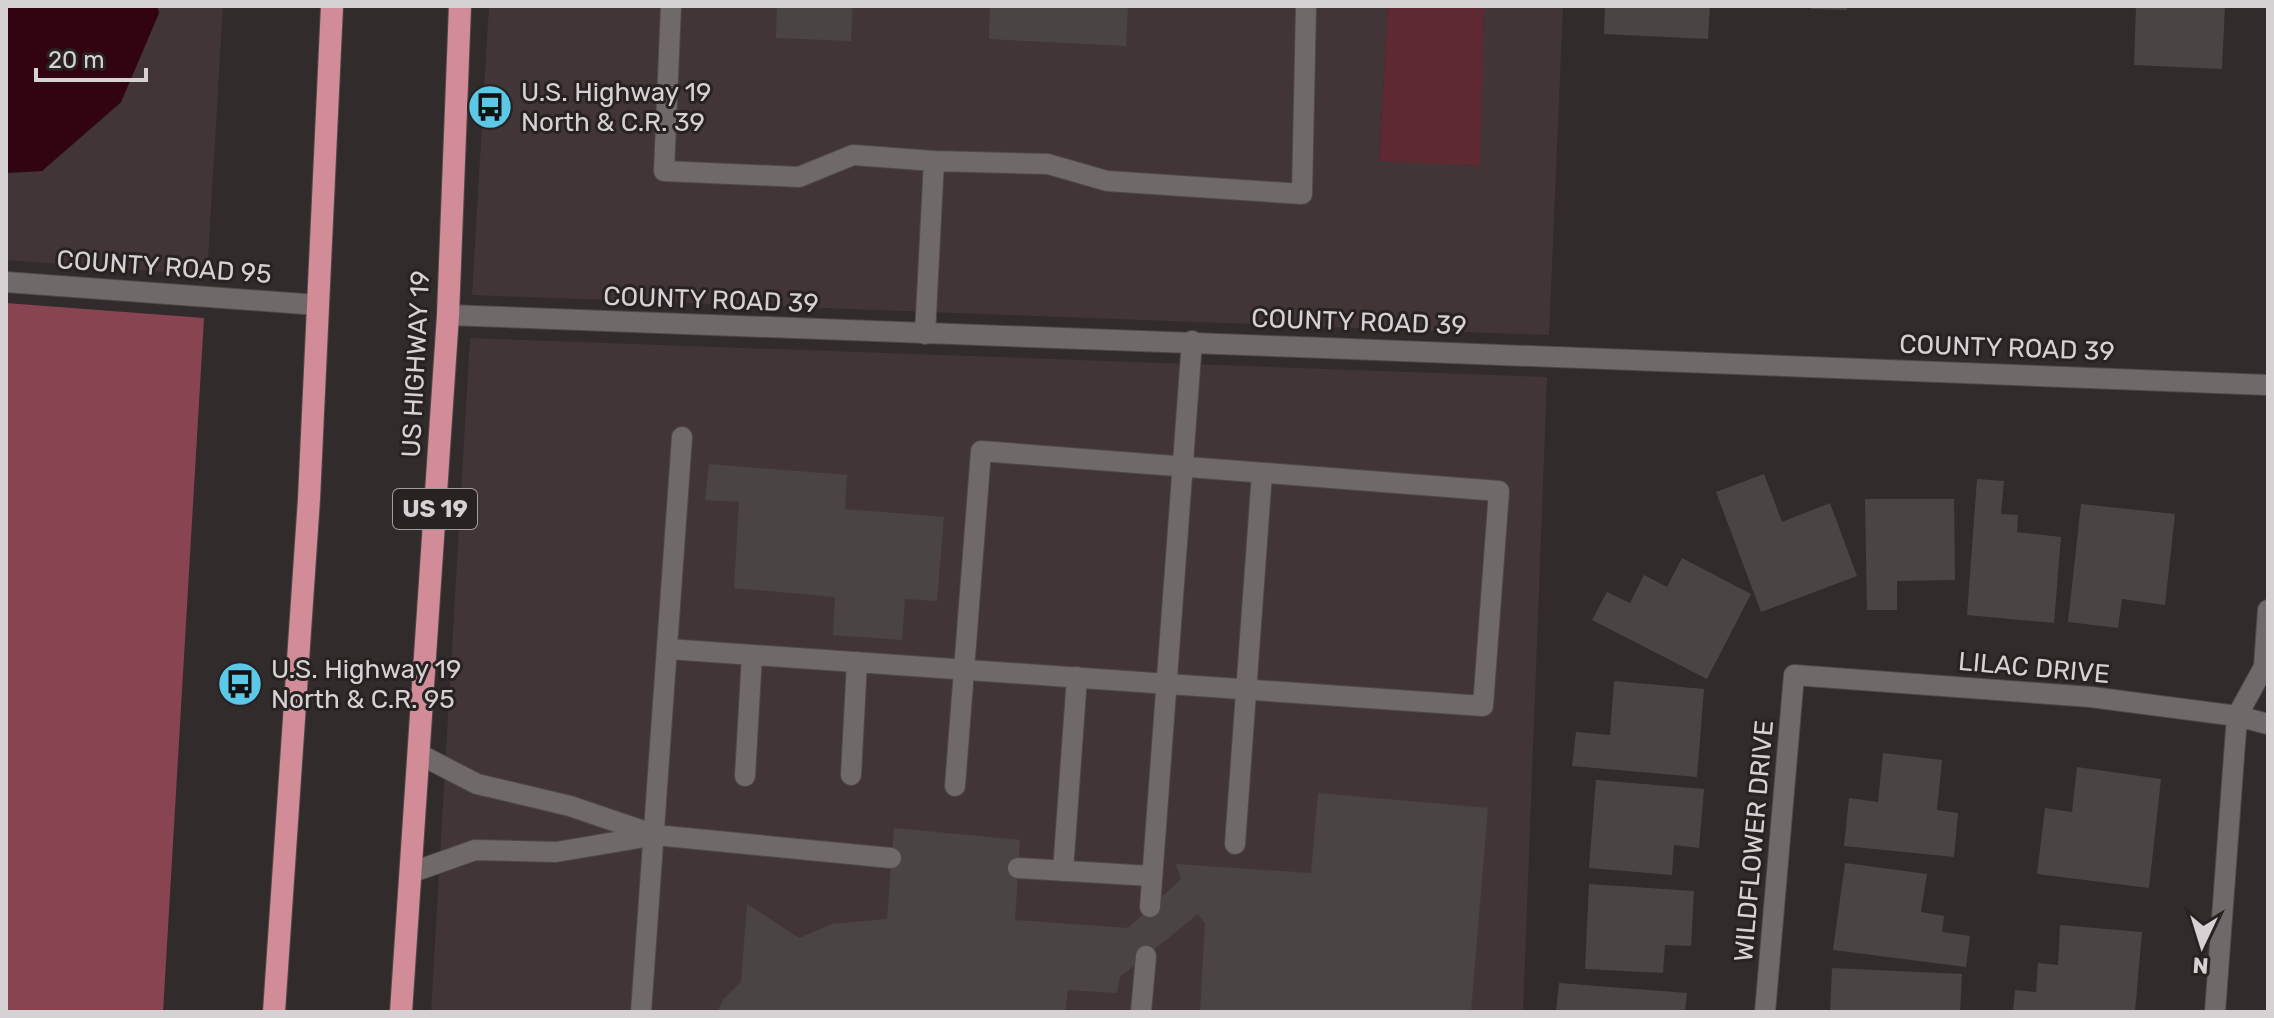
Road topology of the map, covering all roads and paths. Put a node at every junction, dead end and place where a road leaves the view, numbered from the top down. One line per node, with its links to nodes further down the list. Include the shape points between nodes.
1 (332, 6): 7 (highway)
2 (460, 6): 8 (highway, US HIGHWAY 19 / US 19)
3 (671, 6): 5 (street, via 664,171 799,177 853,155)
4 (1306, 6): 5 (street, via 1302,194 1107,181 1048,164)
5 (934, 161): 9 (street)
6 (6, 282): 7 (street, COUNTY ROAD 95)
7 (318, 305): 39 (highway)
8 (448, 315): 9 (street, COUNTY ROAD 39); 26 (highway, US HIGHWAY 19 / US 19)
9 (925, 334): 10 (street, COUNTY ROAD 39)
10 (1192, 341): 11 (street, COUNTY ROAD 39); 13 (street)
11 (2268, 385)
12 (682, 437): 16 (street)
13 (1183, 467): 14 (street); 19 (street, via 981,451); 22 (street)
14 (1262, 473): 23 (street); 23 (street, via 1499,491 1483,706)
15 (2268, 610): 24 (street, via 2264,667)
16 (668, 649): 17 (street); 30 (street)
17 (752, 655): 18 (street); 28 (street)
18 (857, 662): 19 (street); 27 (street)
19 (966, 670): 21 (street); 29 (street)
20 (1794, 675): 24 (street, LILAC DRIVE, via 2091,697); 43 (street, WILDFLOWER DRIVE)
21 (1077, 677): 22 (street); 34 (street)
22 (1166, 683): 23 (street); 36 (street)
23 (1247, 689): 31 (street)
24 (2237, 716): 25 (street, LILAC DRIVE); 44 (street)
25 (2268, 724)
26 (419, 754): 30 (street, via 477,784 570,806); 35 (highway, US HIGHWAY 19 / US 19)
27 (851, 775)
28 (745, 776)
29 (955, 786)
30 (655, 835): 32 (street); 35 (street, via 556,852 475,850); 41 (street)
31 (1235, 844)
32 (891, 858)
33 (1018, 868): 34 (street)
34 (1063, 871): 36 (street)
35 (410, 873): 40 (highway, US HIGHWAY 19 / US 19)
36 (1151, 876): 37 (street)
37 (1150, 907)
38 (1146, 956): 42 (street)
39 (274, 1012)
40 (401, 1012)
41 (641, 1012)
42 (1141, 1012)
43 (1765, 1012)
44 (2215, 1012)

